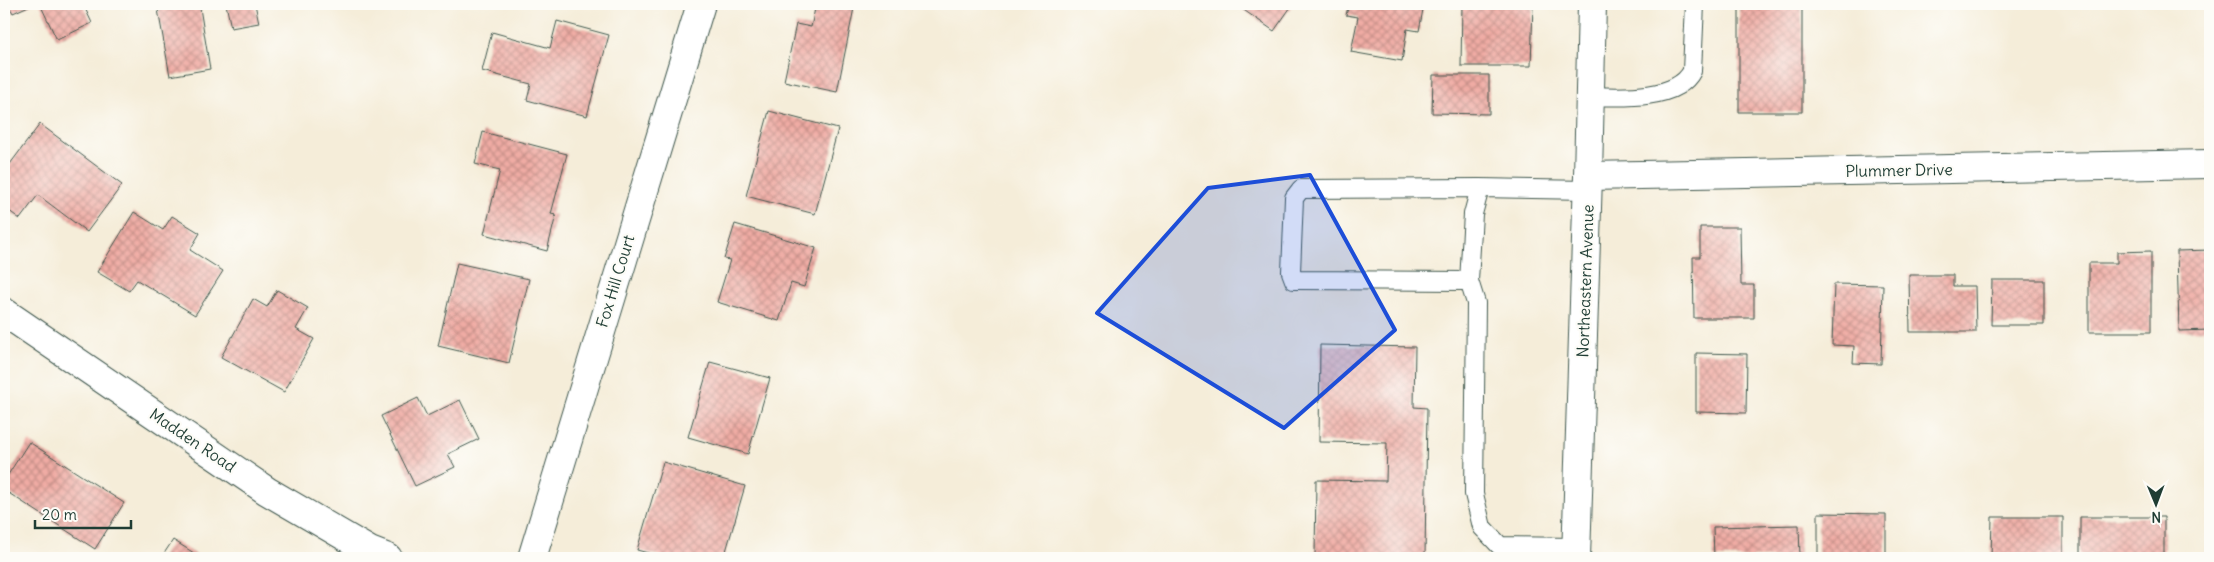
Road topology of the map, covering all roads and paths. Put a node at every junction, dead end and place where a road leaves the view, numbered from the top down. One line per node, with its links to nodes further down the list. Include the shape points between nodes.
1 (701, 4): 12 (street, Fox Hill Court)
2 (1592, 4): 4 (street, Northeastern Avenue)
3 (1695, 4): 4 (lane, via 1692,71 1688,79 1649,96)
4 (1590, 96): 6 (street, Northeastern Avenue)
5 (2210, 164): 6 (street, Plummer Drive)
6 (1588, 183): 7 (lane); 10 (street, Northeastern Avenue)
7 (1480, 188): 8 (lane, via 1473,214); 8 (lane, via 1301,189 1294,198 1294,280)
8 (1469, 281): 10 (lane, via 1476,303 1474,494 1482,527 1500,546)
9 (4, 312): 11 (street, Madden Road, via 267,491 370,551)
10 (1576, 553)
11 (388, 558)
12 (532, 558)

